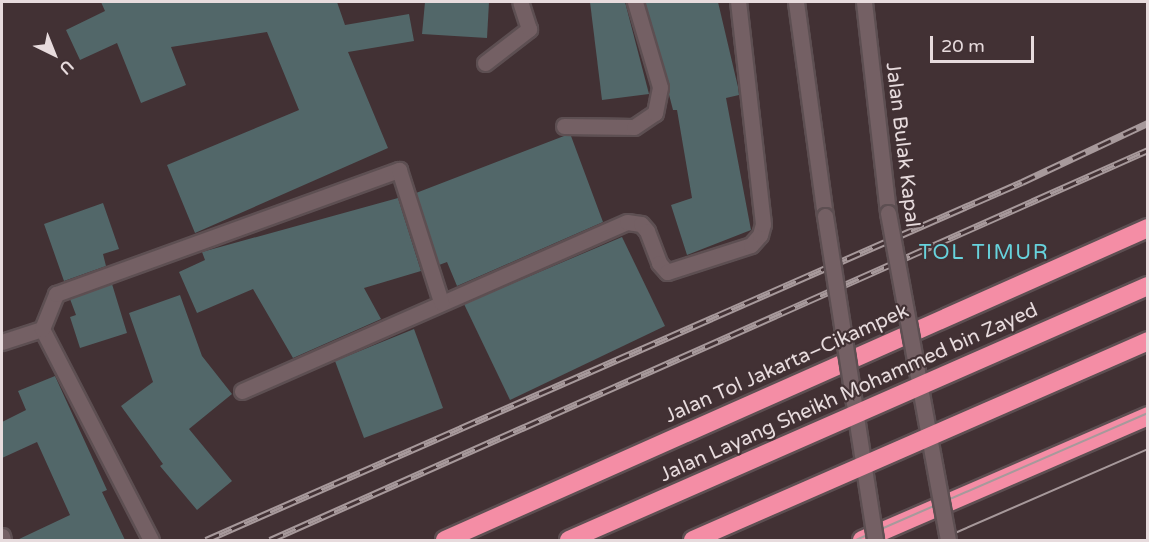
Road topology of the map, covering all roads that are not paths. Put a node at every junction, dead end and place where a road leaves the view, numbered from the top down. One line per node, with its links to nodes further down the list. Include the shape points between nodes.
1 (520, 2): 6 (street, via 529,29)
2 (635, 2): 7 (street, via 660,87 655,113 634,127)
3 (738, 2): 10 (street, via 763,224 757,240 674,273 663,268 641,224 627,222)
4 (796, 2): 21 (street, bridge)
5 (864, 2): 22 (street, Jalan Bulak Kapal, bridge, via 888,213)
6 (484, 63)
7 (564, 126)
8 (1148, 228): 17 (highway, Jalan Tol Jakarta–Cikampek)
9 (1148, 286): 18 (highway, Jalan Layang Sheikh Mohammed bin Zayed, bridge)
10 (441, 302): 11 (street, via 399,170 68,288 56,294); 14 (street)
11 (42, 329): 13 (street); 16 (street)
12 (1148, 341): 19 (highway, bridge)
13 (2, 342)
14 (242, 391)
15 (1148, 416): 20 (highway)
16 (150, 540)
17 (445, 540)
18 (569, 540)
19 (693, 540)
20 (862, 540)
21 (875, 540)
22 (948, 540)

